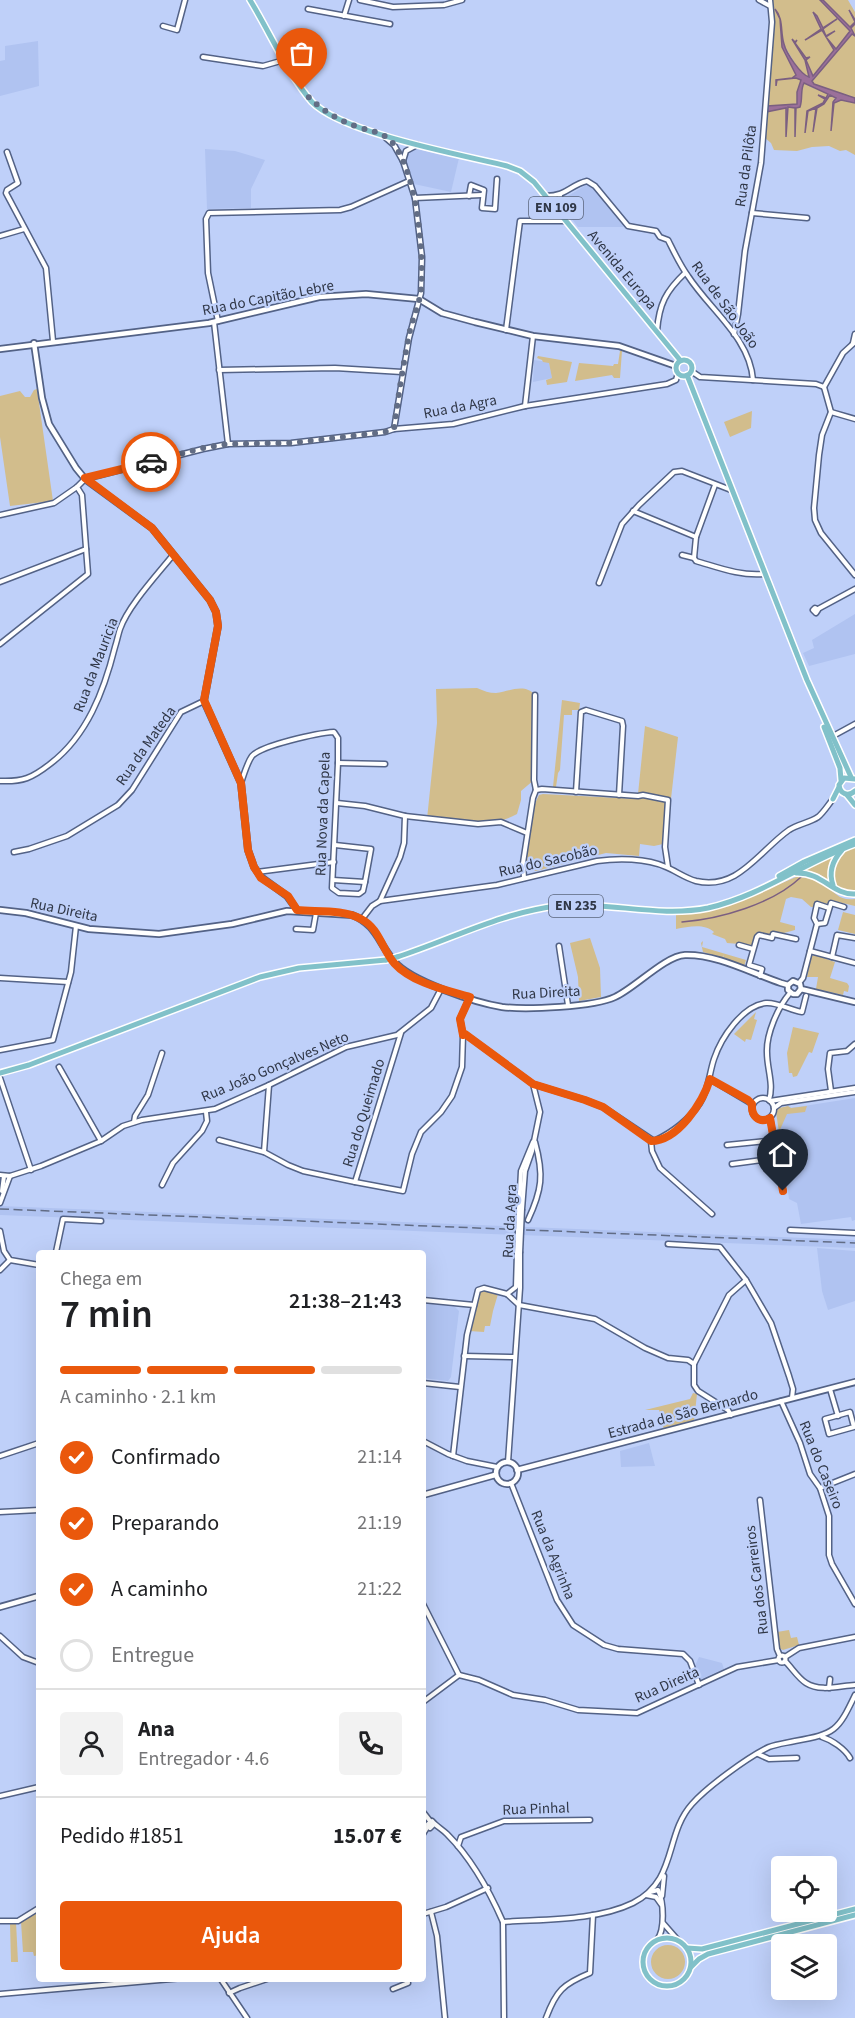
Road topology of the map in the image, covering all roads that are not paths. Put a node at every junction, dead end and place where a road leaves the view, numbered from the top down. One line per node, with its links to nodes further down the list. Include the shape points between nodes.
1 (185, 0): 13 (street, via 177,30)
2 (250, 0): 15 (main road, EN 109)
3 (349, 0): 11 (street)
4 (360, 0): 8 (street)
5 (462, 0): 8 (street, via 444,5 393,7)
6 (759, 0): 9 (street)
7 (770, 0): 9 (street, Rua da Pilôta)
8 (374, 1)
9 (771, 7): 29 (street, Rua da Pilôta, via 763,146)
10 (308, 9): 11 (street)
11 (345, 16): 12 (street)
12 (390, 24)
13 (163, 26)
14 (203, 57): 15 (street, via 263,66)
15 (285, 60): 16 (main road, EN 109, via 314,104)
16 (381, 134): 17 (main road, Avenida Europa / EN 109); 19 (street)
17 (404, 141): 18 (main road, Avenida Europa / EN 109); 19 (street); 21 (street)
18 (418, 145): 21 (street, via 406,151); 26 (main road, Avenida Europa / EN 109, via 520,171)
19 (397, 151): 21 (street)
20 (7, 152): 33 (street, via 18,183 6,193)
21 (403, 161): 23 (street)
22 (497, 179): 24 (street, via 495,209 482,208)
23 (409, 181): 28 (street); 37 (street, via 340,210 209,213 207,257)
24 (482, 195): 25 (street); 25 (street, via 484,190 471,185)
25 (469, 196): 28 (street)
26 (546, 196): 27 (street, Rua de São João); 30 (main road, Avenida Europa / EN 109)
27 (560, 196): 30 (street); 35 (street, Rua de São João, via 578,184 592,183 628,226 656,231 668,240)
28 (415, 198): 36 (street, via 422,257)
29 (752, 213): 31 (street); 40 (street, Rua da Pilôta)
30 (561, 215): 32 (main road, Avenida Europa / EN 109)
31 (807, 218)
32 (566, 221): 38 (street, via 520,221); 39 (main road, Avenida Europa / EN 109)
33 (24, 229): 34 (street); 43 (street, via 46,268)
34 (0, 236)
35 (685, 273): 39 (street, via 665,296); 40 (street, Rua de São João)
36 (419, 300): 37 (main road, Rua do Capitão Lebre, via 366,294 319,297); 38 (main road, Rua do Capitão Lebre, via 442,313); 49 (street)
37 (216, 322): 43 (main road, Rua do Capitão Lebre); 48 (street)
38 (506, 330): 42 (main road, Rua do Capitão Lebre)
39 (657, 331): 47 (main road, Avenida Europa / EN 109)
40 (734, 334): 52 (street, Rua de São João, via 748,355)
41 (855, 334): 45 (street)
42 (533, 336): 47 (main road, Rua do Capitão Lebre, via 619,346); 54 (street)
43 (53, 341): 44 (main road, Rua do Capitão Lebre)
44 (34, 343): 46 (main road, Rua do Capitão Lebre); 60 (main road, via 50,424)
45 (854, 343): 53 (street, via 843,353)
46 (0, 349)
47 (678, 363): 50 (main road, Avenida Europa / EN 109); 51 (main road, Avenida Europa / EN 109, via 689,362)
48 (219, 370): 49 (street, via 335,368); 58 (street)
49 (402, 372): 57 (street)
50 (678, 373): 51 (main road); 54 (street, Rua da Agra, via 676,380 667,384)
51 (689, 373): 52 (street); 64 (main road, Avenida Europa / EN 109)
52 (753, 380): 53 (street)
53 (824, 387): 55 (street)
54 (525, 406): 57 (street, Rua da Agra, via 453,424)
55 (831, 412): 56 (street); 73 (street, via 819,455 815,520)
56 (855, 419)
57 (394, 429): 58 (street, Rua da Agra, via 291,443)
58 (228, 444): 59 (street, Rua da Agra)
59 (99, 475): 60 (street, Rua da Agra); 61 (street)
60 (85, 478): 61 (main road); 63 (street)
61 (92, 484): 69 (main road, via 146,523)
62 (715, 485): 64 (street); 65 (street, via 678,471); 67 (street)
63 (77, 487): 66 (street, via 54,503); 68 (street, via 82,495)
64 (731, 490): 72 (main road, Avenida Europa / EN 109)
65 (633, 512): 67 (street); 75 (street, via 622,524)
66 (0, 515)
67 (696, 537): 71 (street)
68 (86, 549): 74 (street); 78 (street, via 88,574)
69 (173, 555): 81 (main road, via 216,612 218,626); 87 (street, Rua da Mauricia, via 120,628 89,721 74,742 39,773 23,781)
70 (682, 555): 71 (street)
71 (694, 558): 72 (street, via 730,572)
72 (764, 574): 79 (main road, Avenida Europa / EN 109)
73 (855, 575)
74 (0, 582)
75 (599, 583)
76 (854, 591): 77 (street)
77 (818, 609)
78 (0, 644)
79 (807, 680): 83 (main road, Avenida Europa / EN 109); 88 (main road, Avenida Europa / EN 109, via 840,768)
80 (535, 695): 90 (street)
81 (204, 700): 89 (main road); 104 (street, Rua da Mateda, via 181,712 118,805 67,836)
82 (855, 724): 83 (street)
83 (832, 737): 86 (main road, Avenida Europa / EN 109)
84 (338, 763): 85 (street); 89 (street, Rua Nova da Capela, via 334,732 317,734 258,750); 96 (street, Rua Nova da Capela)
85 (385, 764)
86 (854, 779): 88 (main road, Avenida Europa / EN 109, via 847,777)
87 (0, 781)
88 (840, 782): 93 (main road, Avenida Europa / EN 109, via 841,792); 95 (main road)
89 (241, 783): 107 (main road, via 248,850)
90 (536, 790): 92 (street); 99 (street)
91 (855, 791): 93 (main road)
92 (576, 792): 94 (street); 94 (street, via 581,712 586,710 622,721)
93 (846, 794): 95 (main road); 97 (main road, Avenida Europa / EN 109)
94 (619, 795): 106 (street, via 668,800 665,847)
95 (833, 799): 106 (street, Rua do Sacobão, via 818,817 797,825 748,868 724,880 695,880)
96 (337, 803): 98 (street); 102 (street, Rua Nova da Capela)
97 (855, 805)
98 (405, 816): 99 (street, via 478,824 501,822); 115 (street, via 404,843)
99 (527, 833): 108 (street)
100 (855, 840): 113 (main road, EN 235, via 804,862)
101 (855, 844): 103 (main road, EN 235)
102 (335, 845): 105 (street, Rua Nova da Capela); 111 (street, via 371,849)
103 (844, 848): 109 (main road, EN 235); 112 (main road, via 831,870)
104 (14, 852)
105 (334, 862): 107 (street); 110 (street, Rua Nova da Capela)
106 (669, 868): 108 (street, Rua do Sacobão, via 610,859)
107 (257, 872): 119 (main road, via 288,896)
108 (524, 878): 115 (street, Rua do Sacobão)
109 (783, 878): 112 (main road, via 802,873); 113 (main road, EN 235)
110 (333, 880): 111 (street); 111 (street, Rua Nova da Capela, via 332,888 339,893 359,894)
111 (365, 882)
112 (833, 886): 114 (main road, via 845,894)
113 (760, 889): 152 (main road, EN 235, bridge, via 688,911 578,906 531,910 386,960 299,968 260,977)
114 (855, 894)
115 (380, 901): 121 (street)
116 (844, 907): 117 (street, via 831,903)
117 (830, 908): 122 (street, via 825,923); 122 (street, via 817,904)
118 (0, 910): 123 (main road, Rua Direita)
119 (297, 910): 120 (main road, Rua Direita); 123 (main road, Rua Direita, via 177,933 116,932)
120 (316, 912): 121 (main road, Rua Direita); 124 (street, via 313,930)
121 (362, 919): 138 (main road, Rua Direita, via 380,937 394,963)
122 (817, 924): 130 (street)
123 (76, 926): 135 (street)
124 (296, 929)
125 (855, 938): 131 (street, via 837,935)
126 (796, 939): 129 (street, via 759,935)
127 (739, 945): 129 (street)
128 (559, 946): 144 (street)
129 (753, 949): 133 (street, via 749,965 762,969)
130 (810, 951): 131 (street); 136 (street)
131 (832, 957): 132 (street)
132 (855, 963)
133 (760, 976): 137 (main road, Rua Direita); 144 (main road, Rua Direita, via 710,957 684,955 614,998)
134 (0, 978): 135 (street)
135 (68, 982): 149 (street, via 53,1040)
136 (799, 983): 137 (main road, via 793,981); 139 (main road)
137 (788, 986): 140 (main road)
138 (441, 988): 142 (main road, Rua Direita); 146 (street, Rua João Gonçalves Neto, via 431,1008)
139 (801, 989): 140 (main road, via 797,994); 143 (main road)
140 (790, 993): 145 (street)
141 (806, 996): 145 (street, via 802,1012)
142 (470, 997): 144 (main road, Rua Direita, via 504,1007); 147 (street, via 460,1019)
143 (855, 1002)
144 (568, 1005)
145 (780, 1005): 153 (street, via 759,1005 738,1020 719,1048); 157 (street, via 766,1051)
146 (401, 1032): 155 (street, Rua João Gonçalves Neto, via 346,1047); 180 (street, Rua do Queimado)
147 (463, 1035): 154 (street); 180 (street, via 462,1067 452,1096 421,1132 403,1191)
148 (855, 1044): 158 (street, via 847,1051 830,1053)
149 (0, 1050)
150 (162, 1053): 167 (street)
151 (59, 1067): 171 (street)
152 (0, 1076): 177 (street)
153 (710, 1079): 163 (street); 172 (street, via 689,1118 667,1135)
154 (533, 1084): 168 (street, Rua da Agra, via 540,1112); 172 (street, via 603,1107)
155 (269, 1085): 165 (street, Rua João Gonçalves Neto); 174 (street)
156 (855, 1088): 158 (street)
157 (772, 1091): 161 (street); 162 (street)
158 (831, 1091): 160 (street)
159 (855, 1092): 160 (street)
160 (824, 1094): 161 (street); 164 (street)
161 (781, 1098): 162 (street)
162 (769, 1100): 163 (street, via 761,1098); 164 (street)
163 (752, 1104): 166 (street, via 757,1119)
164 (774, 1108): 166 (street)
165 (206, 1112): 167 (street, Rua João Gonçalves Neto); 181 (street, via 202,1131 173,1163)
166 (770, 1118): 170 (street)
167 (134, 1123): 171 (street, Rua João Gonçalves Neto)
168 (534, 1139): 186 (street, Rua da Agra, via 542,1175 538,1199); 194 (street, Rua da Agra, bridge, via 525,1171)
169 (219, 1140): 174 (street, Rua do Queimado)
170 (776, 1140): 173 (street); 175 (street)
171 (101, 1141): 177 (street, Rua João Gonçalves Neto)
172 (651, 1141): 185 (street, via 660,1168)
173 (727, 1145)
174 (264, 1152): 180 (street, Rua do Queimado, via 303,1171)
175 (778, 1158): 176 (street); 182 (street)
176 (732, 1164)
177 (31, 1170): 179 (street, Rua João Gonçalves Neto)
178 (2, 1175): 179 (street, Rua João Gonçalves Neto); 183 (street)
179 (10, 1176): 183 (street)
180 (355, 1182)
181 (162, 1185)
182 (783, 1191)
183 (2, 1195): 184 (street)
184 (0, 1203)
185 (712, 1214)
186 (528, 1220)
187 (101, 1221): 193 (street, via 63,1219)
188 (790, 1230): 190 (street)
189 (0, 1231): 191 (street)
190 (855, 1233)
191 (1, 1240): 195 (street)
192 (668, 1244): 198 (street, via 720,1247)
193 (56, 1250)
194 (519, 1253): 199 (street, Rua da Agra, via 516,1287); 202 (street, Rua da Agra)
195 (10, 1260): 196 (street); 197 (street)
196 (36, 1264)
197 (0, 1270)
198 (746, 1280): 205 (street, via 729,1295); 210 (street, via 771,1323 793,1389)
199 (507, 1294): 201 (street, via 481,1288); 202 (street)
200 (426, 1300): 201 (street)
201 (474, 1305): 203 (street)
202 (519, 1305): 204 (street, Rua da Agra); 205 (street, via 595,1319 645,1348)
203 (465, 1356): 204 (street); 208 (street)
204 (514, 1357): 218 (street, Rua da Agra)
205 (694, 1364): 212 (street, via 698,1391)
206 (855, 1382): 209 (main road, Estrada de São Bernardo)
207 (426, 1383): 208 (street)
208 (460, 1387): 217 (street)
209 (830, 1389): 210 (main road, Estrada de São Bernardo); 213 (street)
210 (792, 1398): 211 (main road, Estrada de São Bernardo)
211 (781, 1401): 212 (main road, Estrada de São Bernardo); 224 (street, Rua do Caseiro)
212 (731, 1415): 220 (main road, Estrada de São Bernardo)
213 (838, 1416): 213 (street, via 825,1419 829,1434 854,1427 850,1412)
214 (426, 1442): 217 (street)
215 (36, 1444): 216 (street)
216 (0, 1456)
217 (453, 1456): 219 (street)
218 (508, 1462): 219 (main road); 220 (main road)
219 (497, 1467): 222 (main road)
220 (517, 1470): 223 (main road)
221 (855, 1474): 224 (street)
222 (495, 1475): 223 (main road, via 501,1483); 225 (main road)
223 (511, 1483): 239 (street, Rua da Agrinha, via 557,1600 573,1625 604,1645 618,1649 683,1654 690,1661)
224 (819, 1487): 230 (street, Rua do Caseiro, via 829,1516 832,1564)
225 (426, 1494)
226 (760, 1500): 235 (street, Rua dos Carreiros, via 777,1649)
227 (36, 1510): 228 (street)
228 (0, 1512)
229 (36, 1597): 231 (main road)
230 (855, 1604)
231 (0, 1607)
232 (426, 1610): 237 (street)
233 (0, 1636): 236 (street, via 23,1657)
234 (854, 1637): 235 (street, Rua Direita, via 799,1648)
235 (782, 1658): 239 (street, Rua Direita, via 737,1667); 241 (street, via 804,1682)
236 (36, 1662)
237 (459, 1676): 239 (street, Rua Direita, via 513,1695 585,1711 616,1713 642,1712); 243 (street)
238 (830, 1680): 241 (street)
239 (699, 1685)
240 (855, 1685): 241 (street)
241 (830, 1688)
242 (855, 1695): 244 (street, via 838,1726)
243 (426, 1700)
244 (821, 1737): 245 (street, via 777,1744); 247 (street)
245 (758, 1754): 246 (street, via 769,1759); 255 (street, via 701,1795 687,1810)
246 (797, 1758)
247 (850, 1758)
248 (36, 1788): 249 (street)
249 (0, 1796)
250 (426, 1816): 252 (street)
251 (590, 1820): 254 (street, Rua Pinhal, via 504,1821 461,1837)
252 (432, 1823): 253 (street, via 433,1827); 254 (street)
253 (426, 1829)
254 (458, 1847): 256 (street)
255 (664, 1873): 257 (street); 258 (street)
256 (488, 1888): 261 (street); 266 (street)
257 (645, 1895): 258 (street); 263 (street, via 623,1907)
258 (662, 1903): 267 (street)
259 (855, 1909): 270 (main road, via 702,1949)
260 (36, 1910): 265 (street, via 18,1921)
261 (431, 1912): 262 (street); 281 (street)
262 (426, 1913)
263 (593, 1915): 266 (street); 283 (street, via 590,1973 570,1982 554,1999)
264 (855, 1915): 271 (main road, via 708,1954)
265 (0, 1921)
266 (503, 1922): 282 (street)
267 (663, 1922): 268 (street); 269 (street)
268 (677, 1939): 269 (main road); 270 (main road)
269 (657, 1940): 271 (main road, via 646,1950 643,1964 654,1983 675,1985 686,1978)
270 (687, 1948): 271 (main road)
271 (691, 1967)
272 (143, 1982): 276 (street)
273 (222, 1982): 279 (street)
274 (258, 1982): 279 (street)
275 (408, 1982): 277 (street)
276 (123, 1984): 278 (street)
277 (393, 1989)
278 (0, 1994)
279 (230, 1994): 280 (street)
280 (247, 2018)
281 (445, 2018)
282 (504, 2018)
283 (546, 2018)

